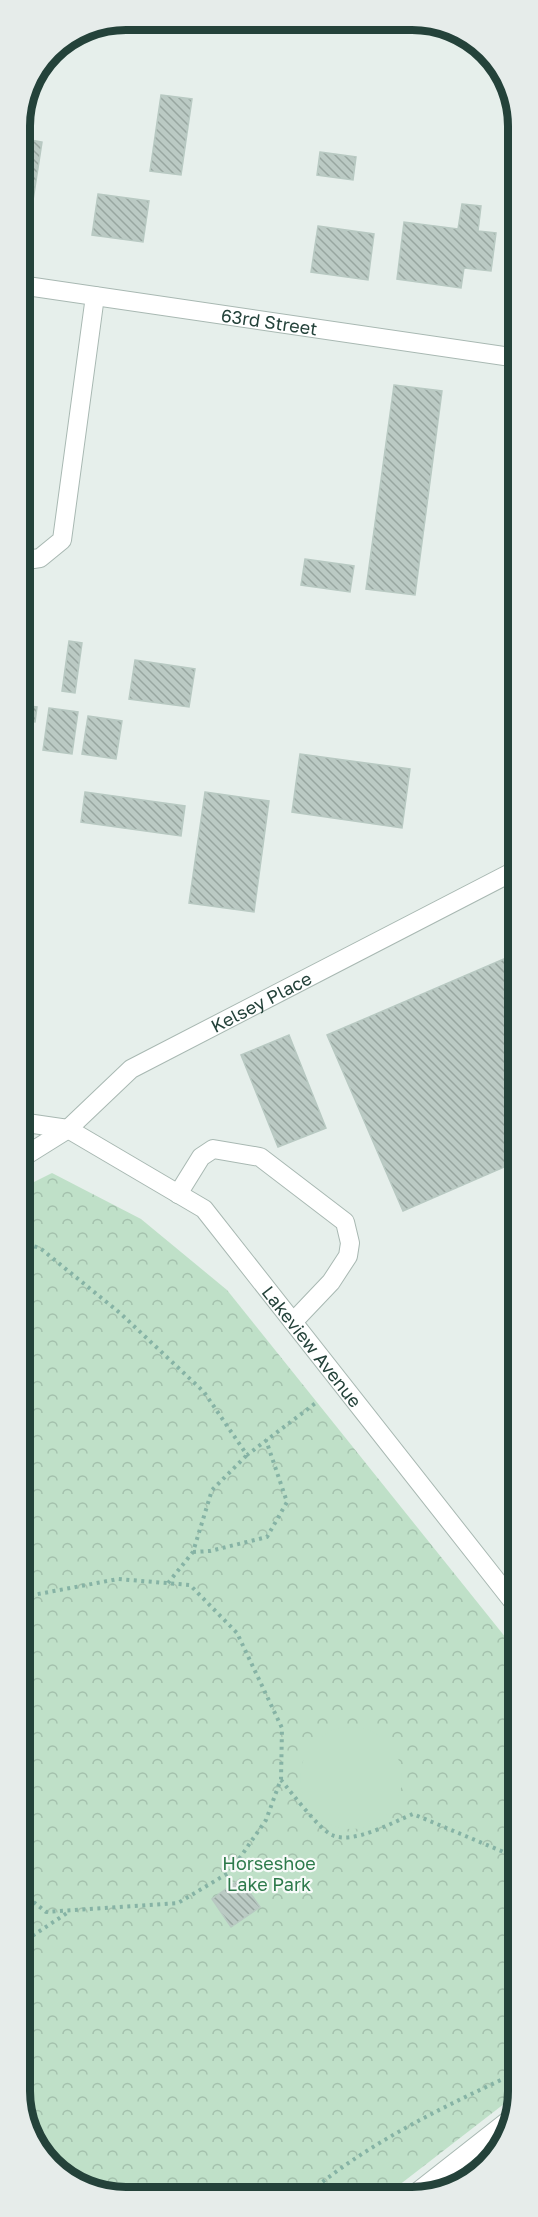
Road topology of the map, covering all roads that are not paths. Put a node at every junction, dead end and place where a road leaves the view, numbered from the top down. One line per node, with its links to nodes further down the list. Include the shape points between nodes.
1 (30, 286): 2 (street, 63rd Street)
2 (95, 296): 3 (street, 63rd Street); 4 (street, via 62,540 40,558)
3 (508, 357)
4 (30, 560)
5 (508, 874): 7 (street, Kelsey Place, via 131,1069)
6 (30, 1123): 7 (street)
7 (68, 1129): 8 (street, Kelsey Place); 9 (street, Lakeview Avenue)
8 (30, 1152)
9 (178, 1194): 10 (street, Lakeview Avenue, via 204,1209); 10 (street, via 201,1157 213,1149 238,1153 260,1157 345,1222 350,1243 348,1256 331,1282)
10 (293, 1322): 11 (street, Lakeview Avenue)
11 (508, 1595)
12 (502, 2125): 13 (street)
13 (425, 2186)

